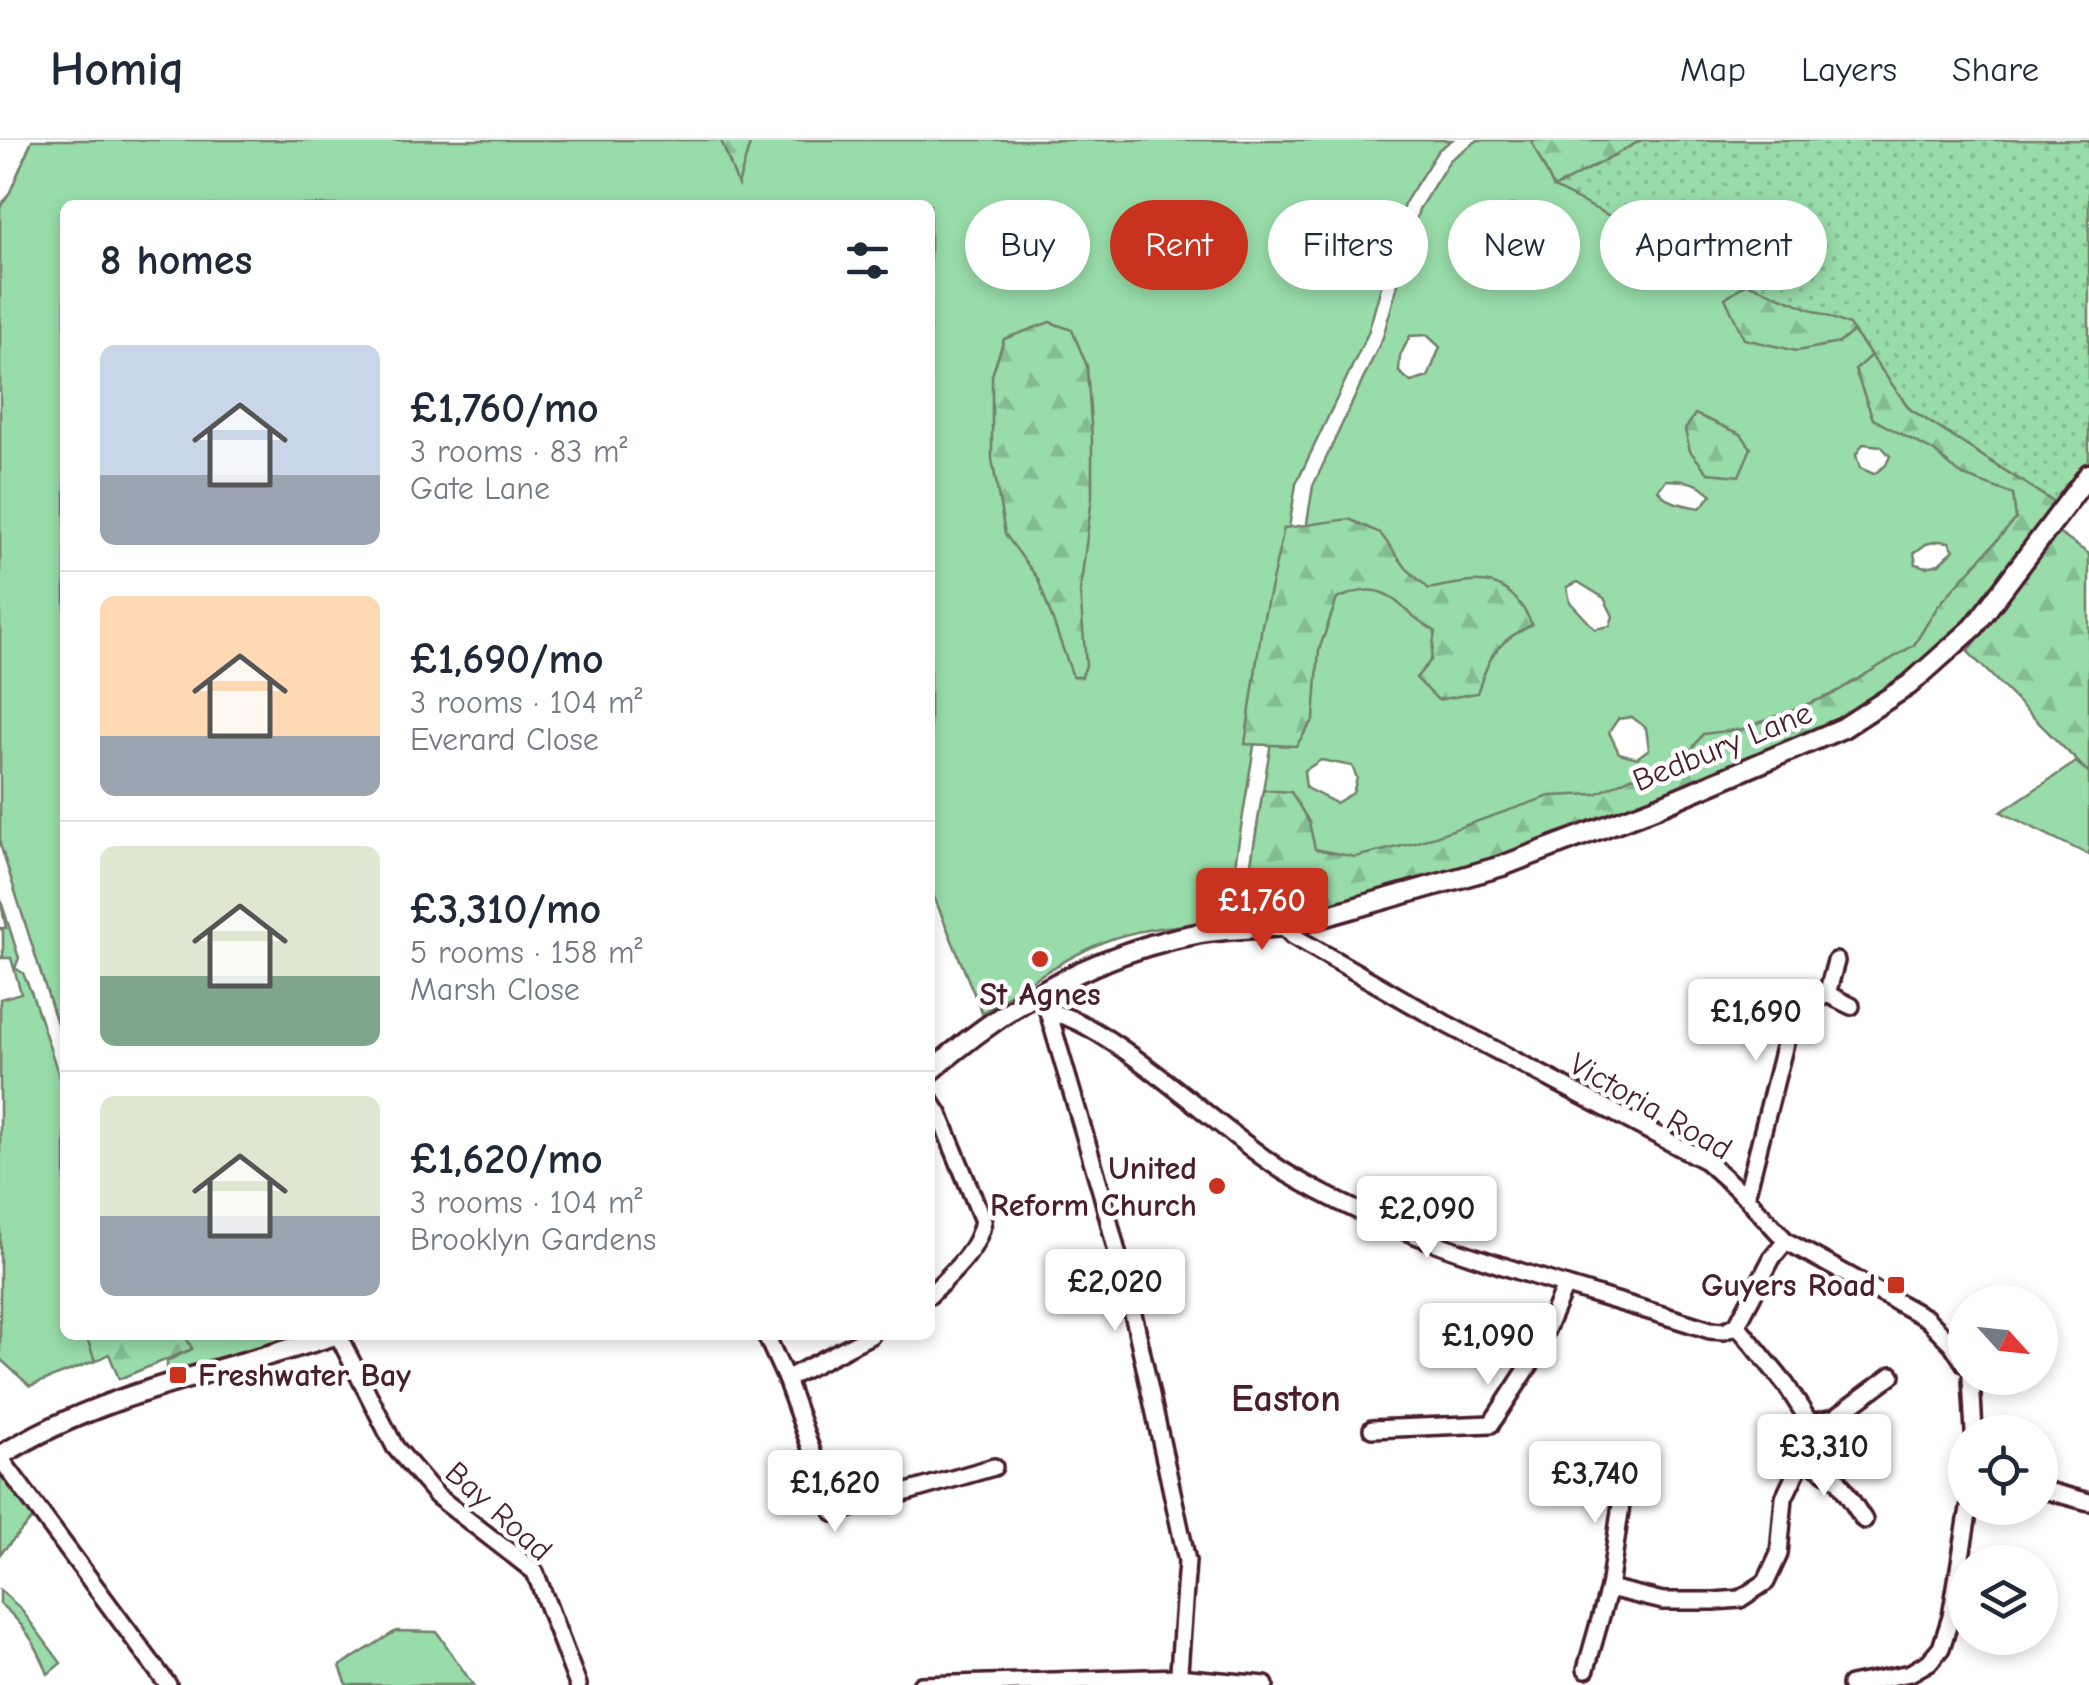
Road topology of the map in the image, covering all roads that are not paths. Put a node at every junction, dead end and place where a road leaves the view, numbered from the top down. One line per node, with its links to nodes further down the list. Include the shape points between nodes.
1 (2089, 474): 2 (street, Bedbury Lane, via 1974,627 1910,685 1844,728 1502,866)
2 (1284, 926): 4 (street, Bedbury Lane, via 1174,939 1082,968); 10 (street, Victoria Road, via 1432,1016 1706,1161)
3 (1836, 960): 5 (street)
4 (1038, 991): 7 (street); 8 (street, Bedbury Lane)
5 (1827, 994): 6 (street); 10 (street, via 1792,1016)
6 (1851, 1006)
7 (1049, 1012): 12 (street, via 1078,1021 1286,1174 1374,1218); 34 (street, via 1136,1326 1187,1561)
8 (935, 1068)
9 (935, 1111): 13 (street, via 983,1221 970,1254)
10 (1746, 1197): 11 (street, Victoria Road)
11 (1786, 1241): 14 (street); 19 (street, Victoria Road, via 1926,1318)
12 (1565, 1286): 14 (street, via 1710,1330); 23 (street, via 1533,1360 1491,1424)
13 (935, 1290)
14 (1738, 1325): 22 (street)
15 (320, 1340): 24 (street, via 115,1402)
16 (339, 1340): 36 (street, Bay Road, via 395,1447 436,1496 535,1572)
17 (768, 1340): 21 (street)
18 (861, 1340): 21 (street)
19 (1948, 1340)
20 (1892, 1375): 22 (street, via 1834,1418)
21 (786, 1379): 26 (street, via 834,1513)
22 (1810, 1423): 25 (street)
23 (1372, 1428)
24 (0, 1457): 35 (street)
25 (1803, 1458): 30 (street, via 1838,1480); 32 (street, via 1784,1498 1779,1554 1766,1582 1740,1599 1714,1602 1664,1601)
26 (994, 1467)
27 (1626, 1470): 32 (street)
28 (2058, 1494): 29 (street)
29 (2089, 1502)
30 (1864, 1520)
31 (1966, 1525): 39 (street, via 1941,1648 1910,1674)
32 (1609, 1588): 33 (street)
33 (1586, 1670)
34 (1178, 1681): 37 (street); 38 (street)
35 (168, 1685)
36 (578, 1685)
37 (921, 1685)
38 (1265, 1685)
39 (1850, 1685)

